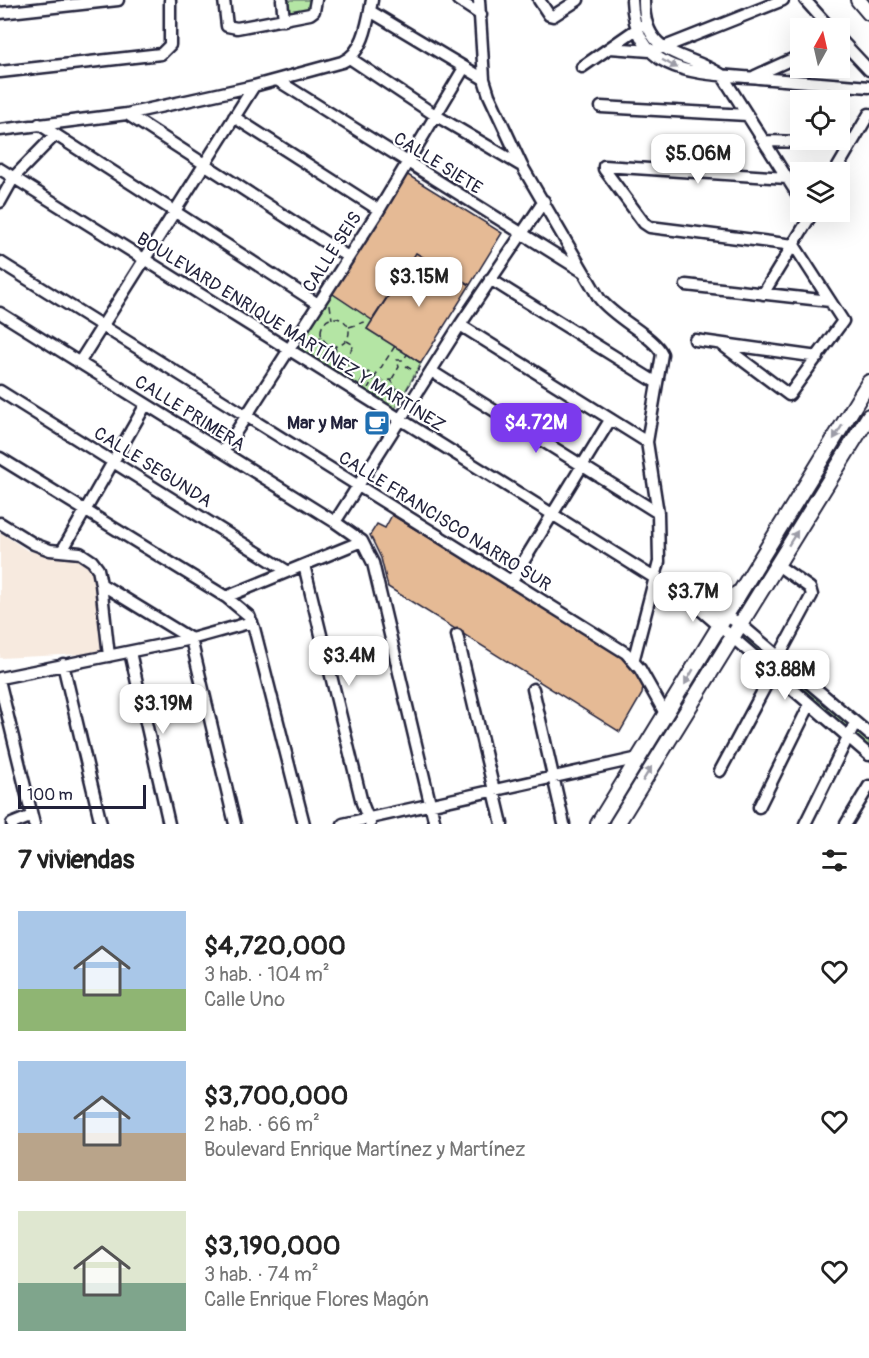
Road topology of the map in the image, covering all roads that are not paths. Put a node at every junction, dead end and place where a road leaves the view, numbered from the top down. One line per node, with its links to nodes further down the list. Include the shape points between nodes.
1 (118, 0): 17 (street)
2 (170, 0): 31 (street, via 170,45 161,54)
3 (224, 0): 20 (street, via 225,21 231,28)
4 (282, 0): 20 (street)
5 (316, 0): 20 (street, via 312,13)
6 (458, 0): 18 (street)
7 (479, 0): 18 (street)
8 (539, 0): 9 (street, via 552,16)
9 (578, 0)
10 (632, 0): 21 (street)
11 (644, 0): 21 (street)
12 (783, 0): 23 (street)
13 (805, 0): 19 (street)
14 (858, 0): 16 (main road)
15 (371, 5): 26 (street, via 360,43); 29 (street)
16 (869, 13)
17 (0, 14)
18 (481, 15): 34 (street)
19 (822, 18)
20 (284, 20)
21 (642, 26): 22 (street); 23 (street); 25 (street)
22 (610, 48): 25 (street); 28 (street)
23 (662, 48): 25 (street); 32 (street)
24 (850, 50): 30 (street)
25 (650, 51): 32 (street, one-way to 32, via 681,70)
26 (351, 58): 35 (street); 41 (street)
27 (790, 60): 33 (street)
28 (582, 67)
29 (464, 68): 34 (street); 41 (street, CALLE SEIS)
30 (869, 70)
31 (0, 72)
32 (722, 75): 33 (street); 42 (street)
33 (752, 77): 37 (street)
34 (484, 79): 52 (street)
35 (277, 80): 36 (street); 50 (street, CALLE SIETE)
36 (254, 86): 39 (street); 43 (street)
37 (869, 87)
38 (602, 107): 42 (street)
39 (127, 114): 44 (street); 51 (street)
40 (869, 114): 49 (street)
41 (435, 115): 50 (street, CALLE SEIS); 52 (street)
42 (747, 115): 47 (street)
43 (234, 117): 51 (street); 59 (street)
44 (39, 124): 45 (street); 46 (street)
45 (0, 130)
46 (55, 135): 54 (street); 60 (street)
47 (764, 141): 48 (street); 55 (street)
48 (790, 142)
49 (850, 143)
50 (407, 163): 59 (street, CALLE SEIS); 62 (street, CALLE SIETE)
51 (204, 165): 60 (street); 64 (street)
52 (522, 166): 57 (street)
53 (0, 169): 54 (street, BOULEVARD ENRIQUE MARTÍNEZ Y MARTÍNEZ)
54 (14, 177): 58 (street); 65 (street, BOULEVARD ENRIQUE MARTÍNEZ Y MARTÍNEZ)
55 (787, 178): 56 (street); 63 (street, via 604,166 650,226)
56 (790, 183)
57 (544, 201): 62 (street); 67 (street)
58 (0, 202)
59 (379, 210): 64 (street, CALLE SEIS)
60 (177, 211): 65 (street); 72 (street)
61 (806, 222): 63 (street)
62 (520, 234): 67 (street, CALLE SIETE); 68 (street)
63 (794, 245): 70 (street); 71 (street)
64 (348, 257): 72 (street, CALLE SEIS)
65 (146, 261): 74 (street); 78 (street, BOULEVARD ENRIQUE MARTÍNEZ Y MARTÍNEZ)
66 (0, 262): 74 (street, CALLE FRANCISCO NARRO SUR)
67 (584, 272): 83 (street, via 608,310 659,347 662,359)
68 (490, 279): 75 (street); 83 (street)
69 (686, 285): 70 (street)
70 (763, 294): 71 (street)
71 (830, 301): 79 (street, via 842,316 843,325)
72 (318, 304): 78 (street, CALLE SEIS)
73 (0, 313): 80 (street, CALLE PRIMERA)
74 (103, 325): 80 (street); 87 (street, CALLE FRANCISCO NARRO SUR)
75 (460, 325): 81 (street); 89 (street)
76 (695, 340): 77 (street)
77 (721, 344): 79 (street); 79 (street, via 785,394 792,394)
78 (288, 350): 87 (street, CALLE SEIS); 88 (street, BOULEVARD ENRIQUE MARTÍNEZ Y MARTÍNEZ)
79 (818, 357)
80 (79, 363): 85 (street, CALLE PRIMERA)
81 (431, 371): 88 (street); 94 (street)
82 (869, 382): 109 (main road, one-way to 109)
83 (657, 383): 90 (street)
84 (0, 391): 93 (street, CALLE SEGUNDA)
85 (145, 405): 91 (street, CALLE PRIMERA); 93 (street)
86 (869, 416): 103 (main road, one-way to 86)
87 (246, 417): 91 (street, CALLE SEIS); 95 (street, CALLE FRANCISCO NARRO SUR)
88 (400, 420): 95 (street); 98 (street, BOULEVARD ENRIQUE MARTÍNEZ Y MARTÍNEZ)
89 (610, 420): 90 (street); 94 (street)
90 (647, 442): 97 (street)
91 (223, 452): 99 (street, CALLE PRIMERA)
92 (0, 458): 96 (street)
93 (114, 461): 96 (street); 105 (street, CALLE SEGUNDA)
94 (582, 466): 97 (street); 98 (street)
95 (359, 485): 99 (street); 107 (street, CALLE FRANCISCO NARRO SUR)
96 (86, 510): 102 (street); 110 (street)
97 (658, 513): 106 (street, via 660,548)
98 (552, 514): 106 (street, BOULEVARD ENRIQUE MARTÍNEZ Y MARTÍNEZ); 107 (street)
99 (335, 522): 101 (street, CALLE PRIMERA)
100 (0, 523): 102 (street, via 34,544)
101 (362, 541): 104 (street); 139 (street, via 374,562)
102 (62, 551): 108 (street, via 80,553 92,561)
103 (776, 564): 115 (main road); 121 (street, via 810,588 812,595)
104 (304, 565): 105 (street); 142 (street)
105 (287, 572): 110 (street)
106 (656, 578): 111 (street, BOULEVARD ENRIQUE MARTÍNEZ Y MARTÍNEZ); 122 (street)
107 (511, 582): 122 (street, CALLE FRANCISCO NARRO SUR)
108 (101, 584): 118 (street); 120 (street)
109 (740, 592): 112 (main road, via 720,604); 114 (main road)
110 (226, 597): 113 (street)
111 (688, 598): 112 (street, BOULEVARD ENRIQUE MARTÍNEZ Y MARTÍNEZ); 114 (street, BOULEVARD ENRIQUE MARTÍNEZ Y MARTÍNEZ)
112 (702, 604): 114 (street, BOULEVARD ENRIQUE MARTÍNEZ Y MARTÍNEZ)
113 (252, 621): 118 (street); 147 (street)
114 (722, 621): 115 (street, BOULEVARD ENRIQUE MARTÍNEZ Y MARTÍNEZ); 117 (street, BOULEVARD ENRIQUE MARTÍNEZ Y MARTÍNEZ); 129 (main road, one-way to 129)
115 (739, 623): 117 (main road); 121 (street, BOULEVARD ENRIQUE MARTÍNEZ Y MARTÍNEZ)
116 (457, 635): 138 (street)
117 (730, 637): 124 (street, BOULEVARD ENRIQUE MARTÍNEZ Y MARTÍNEZ); 153 (main road, one-way to 117)
118 (191, 639): 119 (street); 146 (street)
119 (130, 652): 120 (street); 145 (street)
120 (109, 656): 123 (street)
121 (779, 656): 130 (street, BOULEVARD ENRIQUE MARTÍNEZ Y MARTÍNEZ)
122 (634, 658): 129 (street, CALLE FRANCISCO NARRO SUR)
123 (63, 664): 125 (street); 144 (street)
124 (773, 672): 128 (street, BOULEVARD ENRIQUE MARTÍNEZ Y MARTÍNEZ); 135 (street)
125 (0, 678)
126 (0, 684): 141 (street)
127 (533, 689): 136 (street)
128 (810, 704): 132 (street, BOULEVARD ENRIQUE MARTÍNEZ Y MARTÍNEZ); 140 (street)
129 (666, 715): 134 (main road)
130 (855, 723): 131 (street, BOULEVARD ENRIQUE MARTÍNEZ Y MARTÍNEZ); 132 (street)
131 (869, 734)
132 (848, 737): 133 (street, BOULEVARD ENRIQUE MARTÍNEZ Y MARTÍNEZ); 154 (street)
133 (869, 755)
134 (639, 758): 136 (street); 152 (main road)
135 (720, 771)
136 (552, 778): 138 (street); 151 (street)
137 (869, 786): 155 (street)
138 (495, 792): 139 (street); 150 (street)
139 (430, 805): 142 (street); 149 (street)
140 (759, 807)
141 (33, 820): 143 (street)
142 (369, 821): 148 (street)
143 (12, 824)
144 (101, 824)
145 (169, 824)
146 (236, 824)
147 (304, 824)
148 (343, 824)
149 (435, 824)
150 (502, 824)
151 (564, 824)
152 (598, 824)
153 (617, 824)
154 (804, 824)
155 (846, 824)

